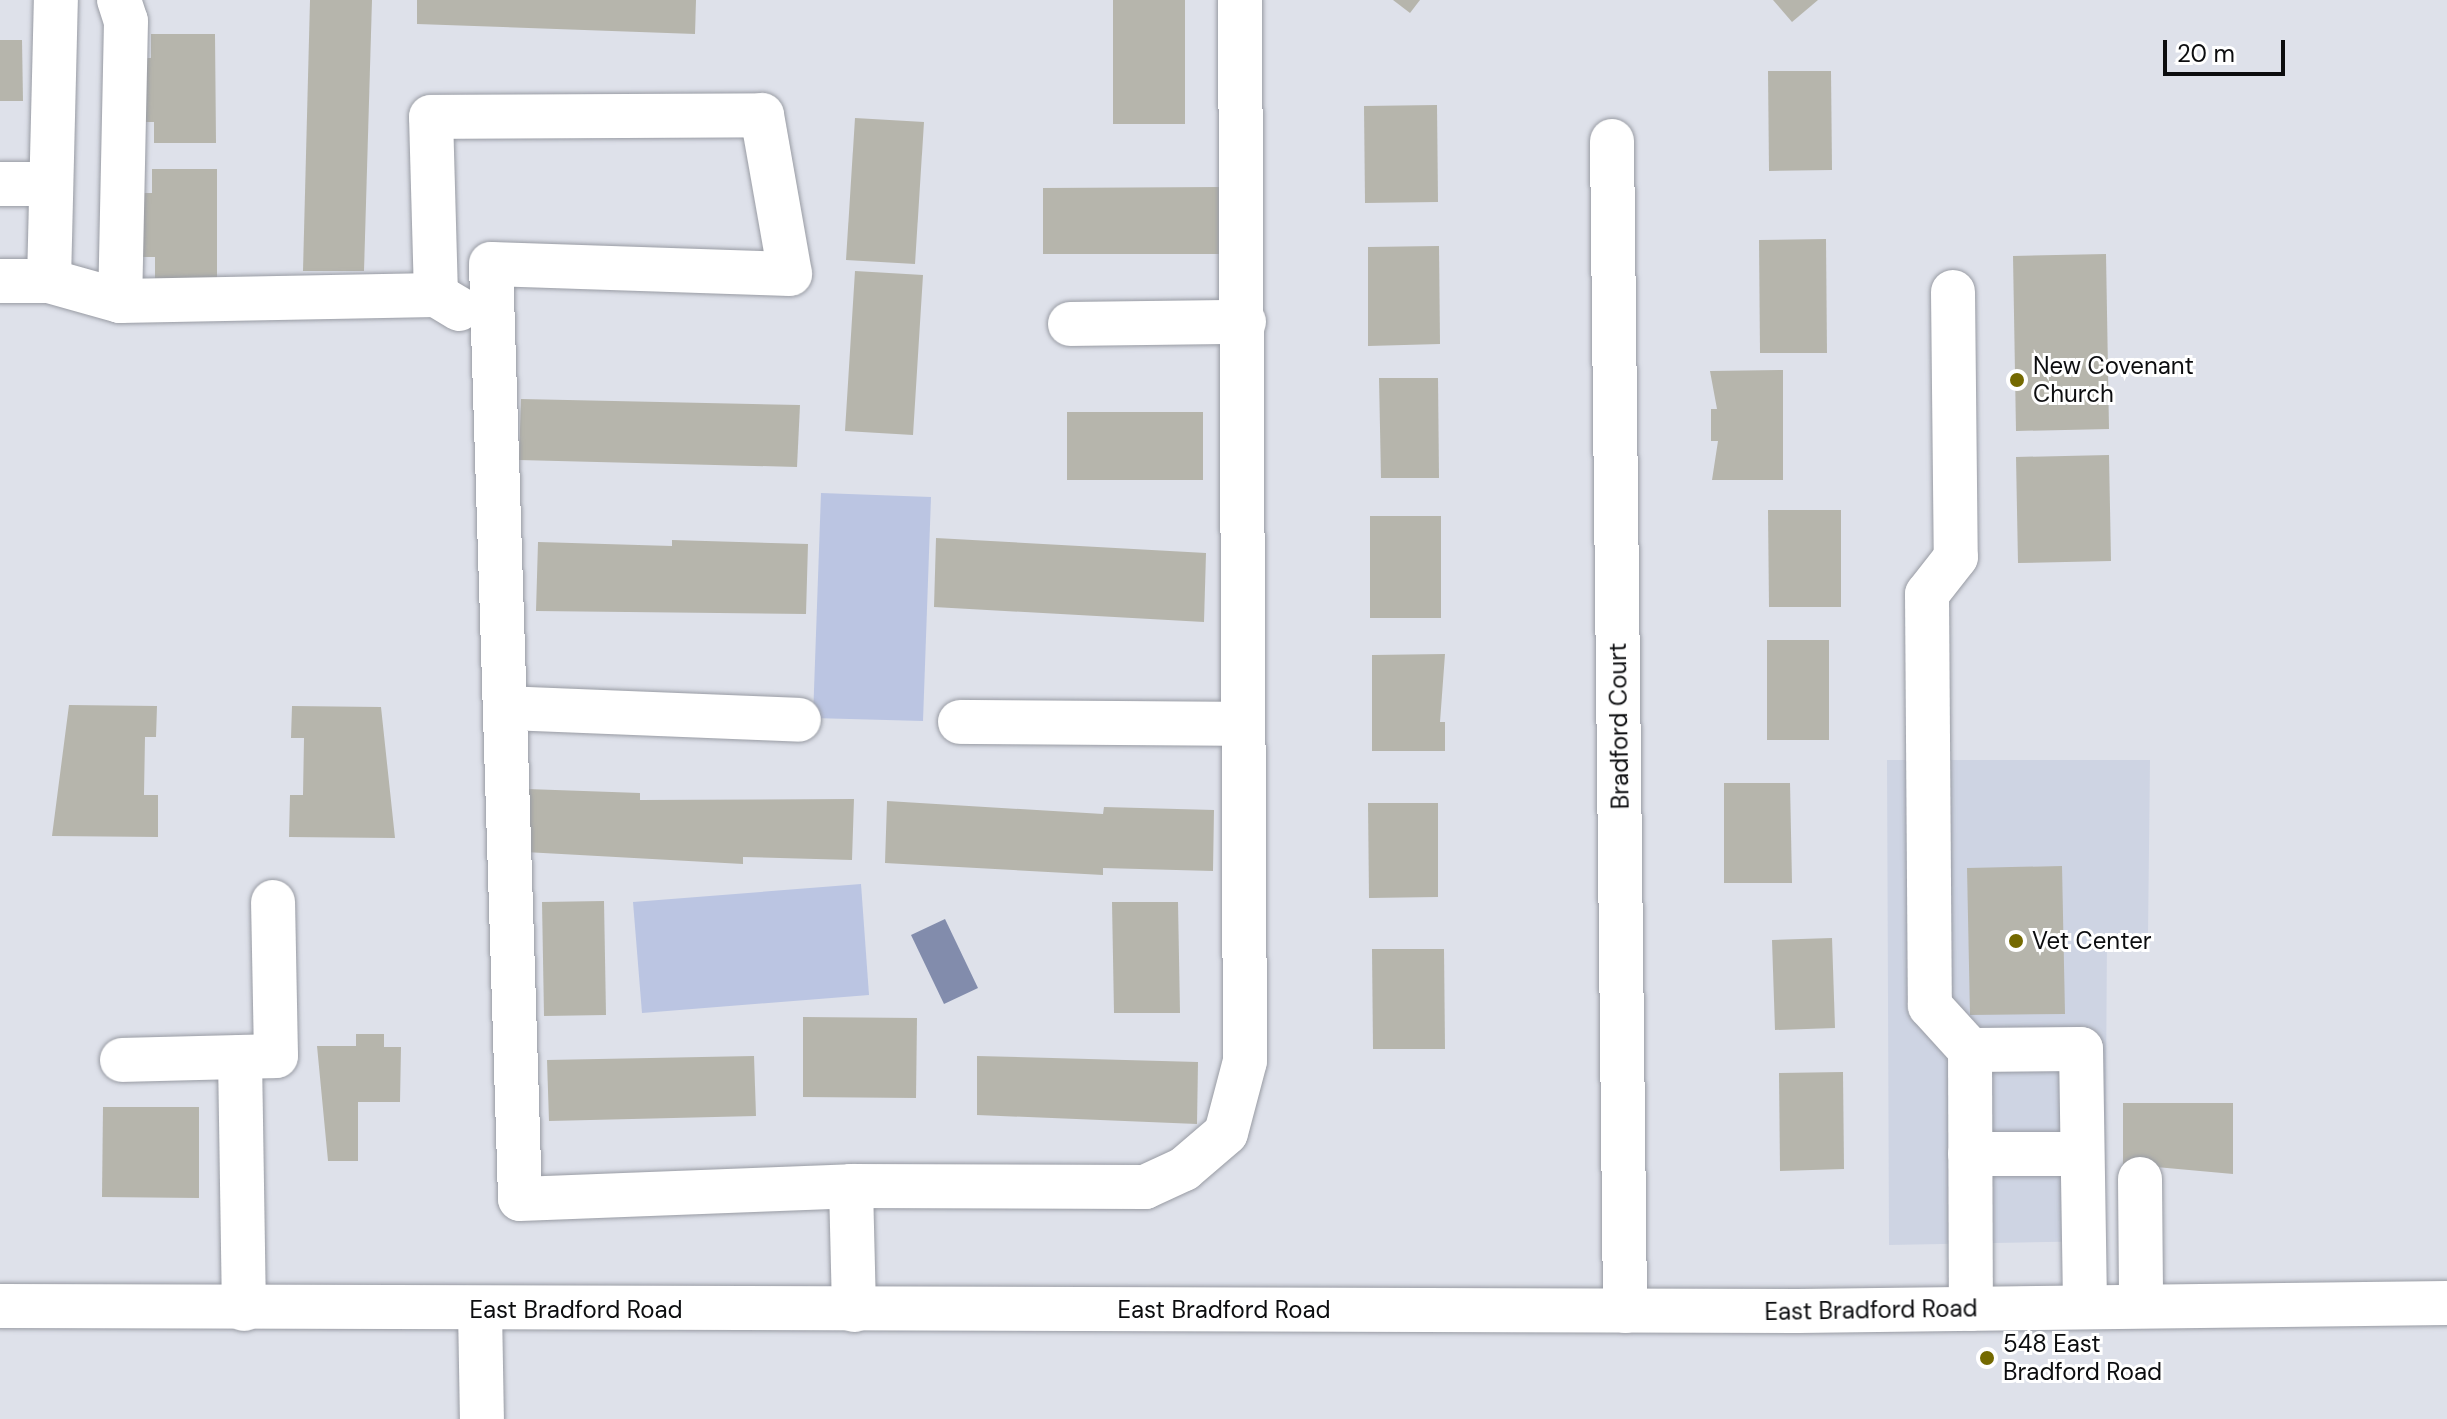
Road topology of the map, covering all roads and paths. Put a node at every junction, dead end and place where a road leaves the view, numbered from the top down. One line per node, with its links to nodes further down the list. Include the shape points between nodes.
1 (56, 0): 6 (street)
2 (119, 0): 11 (street, via 126,21)
3 (1240, 0): 12 (street)
4 (1612, 141): 35 (street, Bradford Court)
5 (0, 184): 6 (street)
6 (47, 184): 8 (street)
7 (0, 281): 8 (street)
8 (49, 281): 11 (street)
9 (1953, 292): 20 (street, via 1956,557 1927,594 1930,1006)
10 (436, 295): 11 (street); 14 (street); 14 (street, via 431,117 762,115 790,274 491,264)
11 (120, 301)
12 (1244, 322): 13 (street); 18 (street)
13 (1070, 324)
14 (494, 331): 15 (street)
15 (506, 708): 16 (street); 26 (street, via 520,1199)
16 (799, 720)
17 (960, 722): 18 (street)
18 (1240, 724): 26 (street, via 1245,1061 1226,1133 1193,1163 1145,1187)
19 (273, 902): 21 (street, via 276,1056)
20 (1970, 1050): 23 (street); 24 (street, via 2081,1049)
21 (240, 1057): 22 (street); 31 (street)
22 (122, 1060)
23 (1970, 1154): 24 (street); 33 (street)
24 (2082, 1154): 30 (street)
25 (2140, 1179): 29 (street)
26 (851, 1186): 34 (street)
27 (2447, 1303): 29 (street, East Bradford Road)
28 (0, 1306): 31 (street, East Bradford Road)
29 (2141, 1306): 30 (street, East Bradford Road)
30 (2085, 1307): 33 (street, East Bradford Road)
31 (244, 1309): 32 (street, East Bradford Road)
32 (480, 1309): 34 (street, East Bradford Road); 36 (street)
33 (1971, 1309): 35 (street, East Bradford Road)
34 (854, 1310): 35 (street, East Bradford Road)
35 (1625, 1311)
36 (474, 1419)

